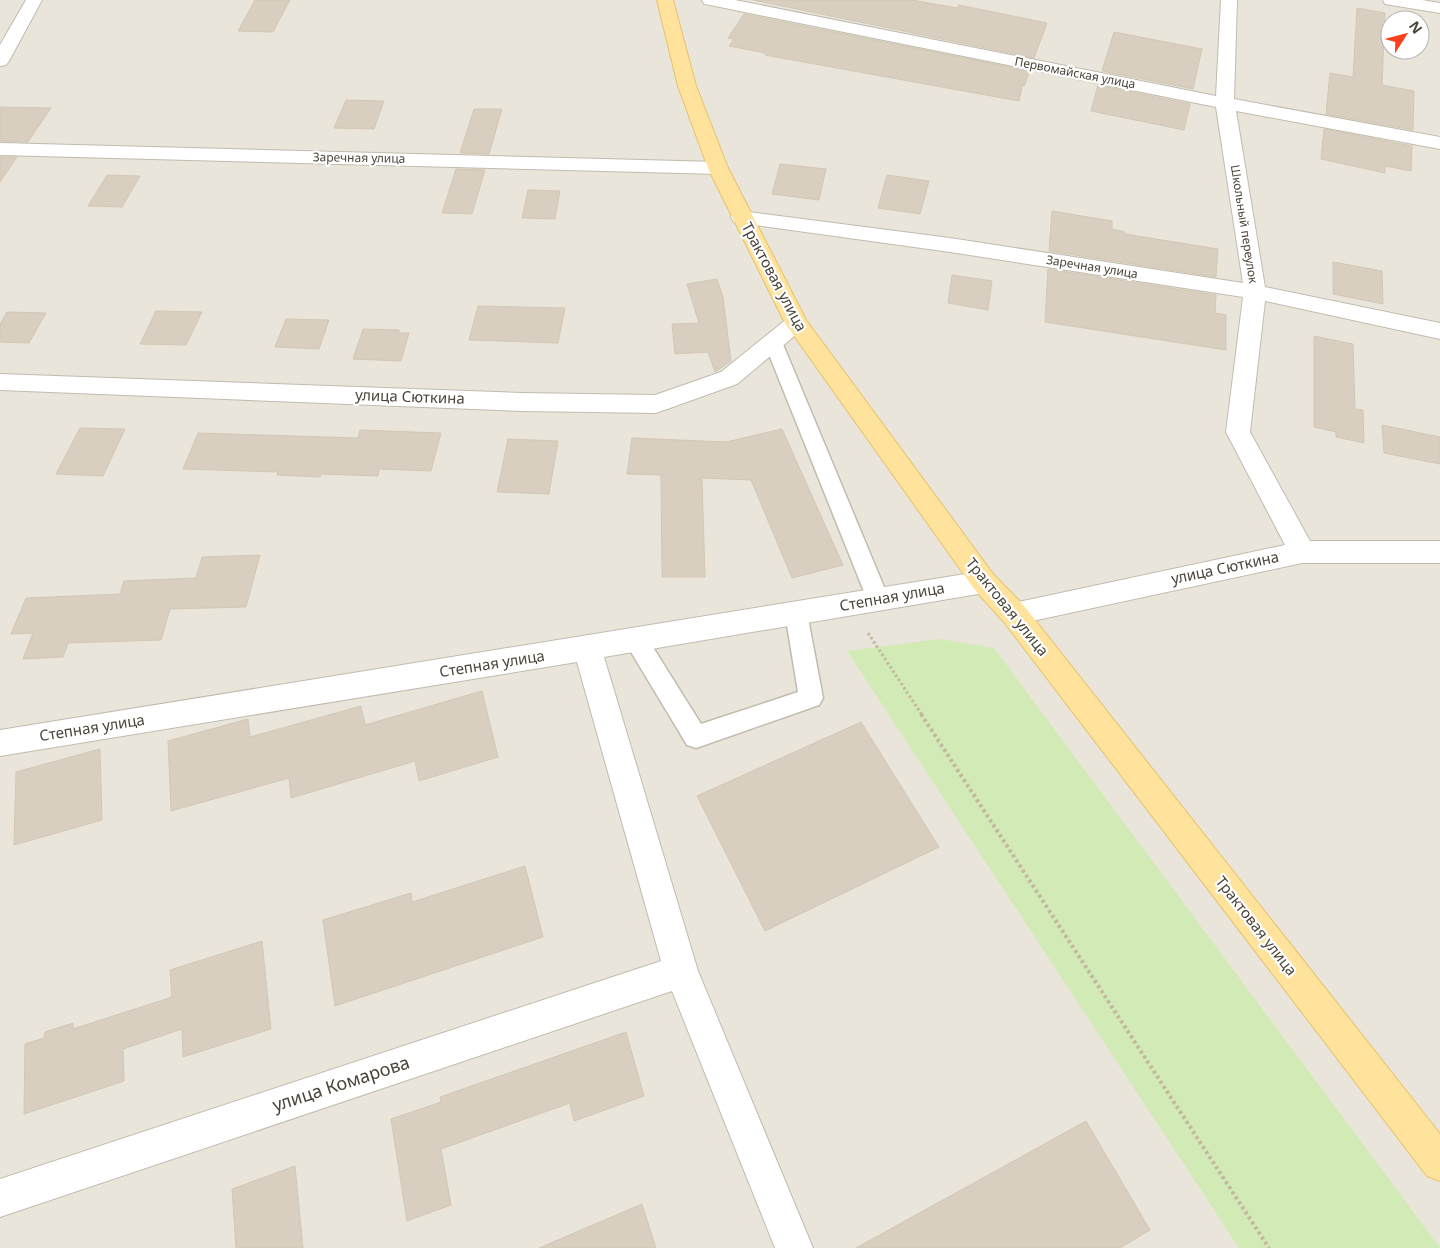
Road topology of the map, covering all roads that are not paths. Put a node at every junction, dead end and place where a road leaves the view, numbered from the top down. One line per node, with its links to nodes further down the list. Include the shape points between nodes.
1 (34, 0): 7 (street)
2 (665, 0): 11 (main road, Трактовая улица, via 687,86)
3 (710, 0): 8 (street, Первомайская улица)
4 (1229, 0): 8 (street, Школьный переулок)
5 (1391, 0): 6 (street)
6 (1440, 8)
7 (0, 61)
8 (1226, 103): 9 (street, Первомайская улица); 13 (street, Школьный переулок)
9 (1440, 143)
10 (0, 149): 11 (street, Заречная улица)
11 (718, 168): 12 (main road, Трактовая улица)
12 (741, 217): 13 (street, Заречная улица); 14 (main road, Трактовая улица)
13 (1255, 292): 15 (street, Заречная улица); 18 (street, Школьный переулок, via 1238,432)
14 (796, 324): 16 (street, улица Сюткина); 20 (main road, Трактовая улица)
15 (1440, 331)
16 (773, 342): 17 (street, улица Сюткина, via 729,378 656,404); 21 (lane)
17 (0, 382)
18 (1302, 552): 19 (street, улица Сюткина); 23 (street, улица Сюткина)
19 (1440, 552)
20 (984, 582): 21 (street, Степная улица); 23 (main road, Трактовая улица)
21 (878, 599): 22 (street, Степная улица)
22 (796, 613): 24 (street, Степная улица); 24 (lane, via 811,698 696,737)
23 (1014, 614): 28 (main road, Трактовая улица)
24 (636, 640): 25 (street, Степная улица)
25 (587, 648): 26 (street, Степная улица); 27 (street)
26 (0, 742)
27 (681, 971): 29 (street, улица Комарова); 30 (street)
28 (1440, 1163)
29 (0, 1198)
30 (794, 1248)

